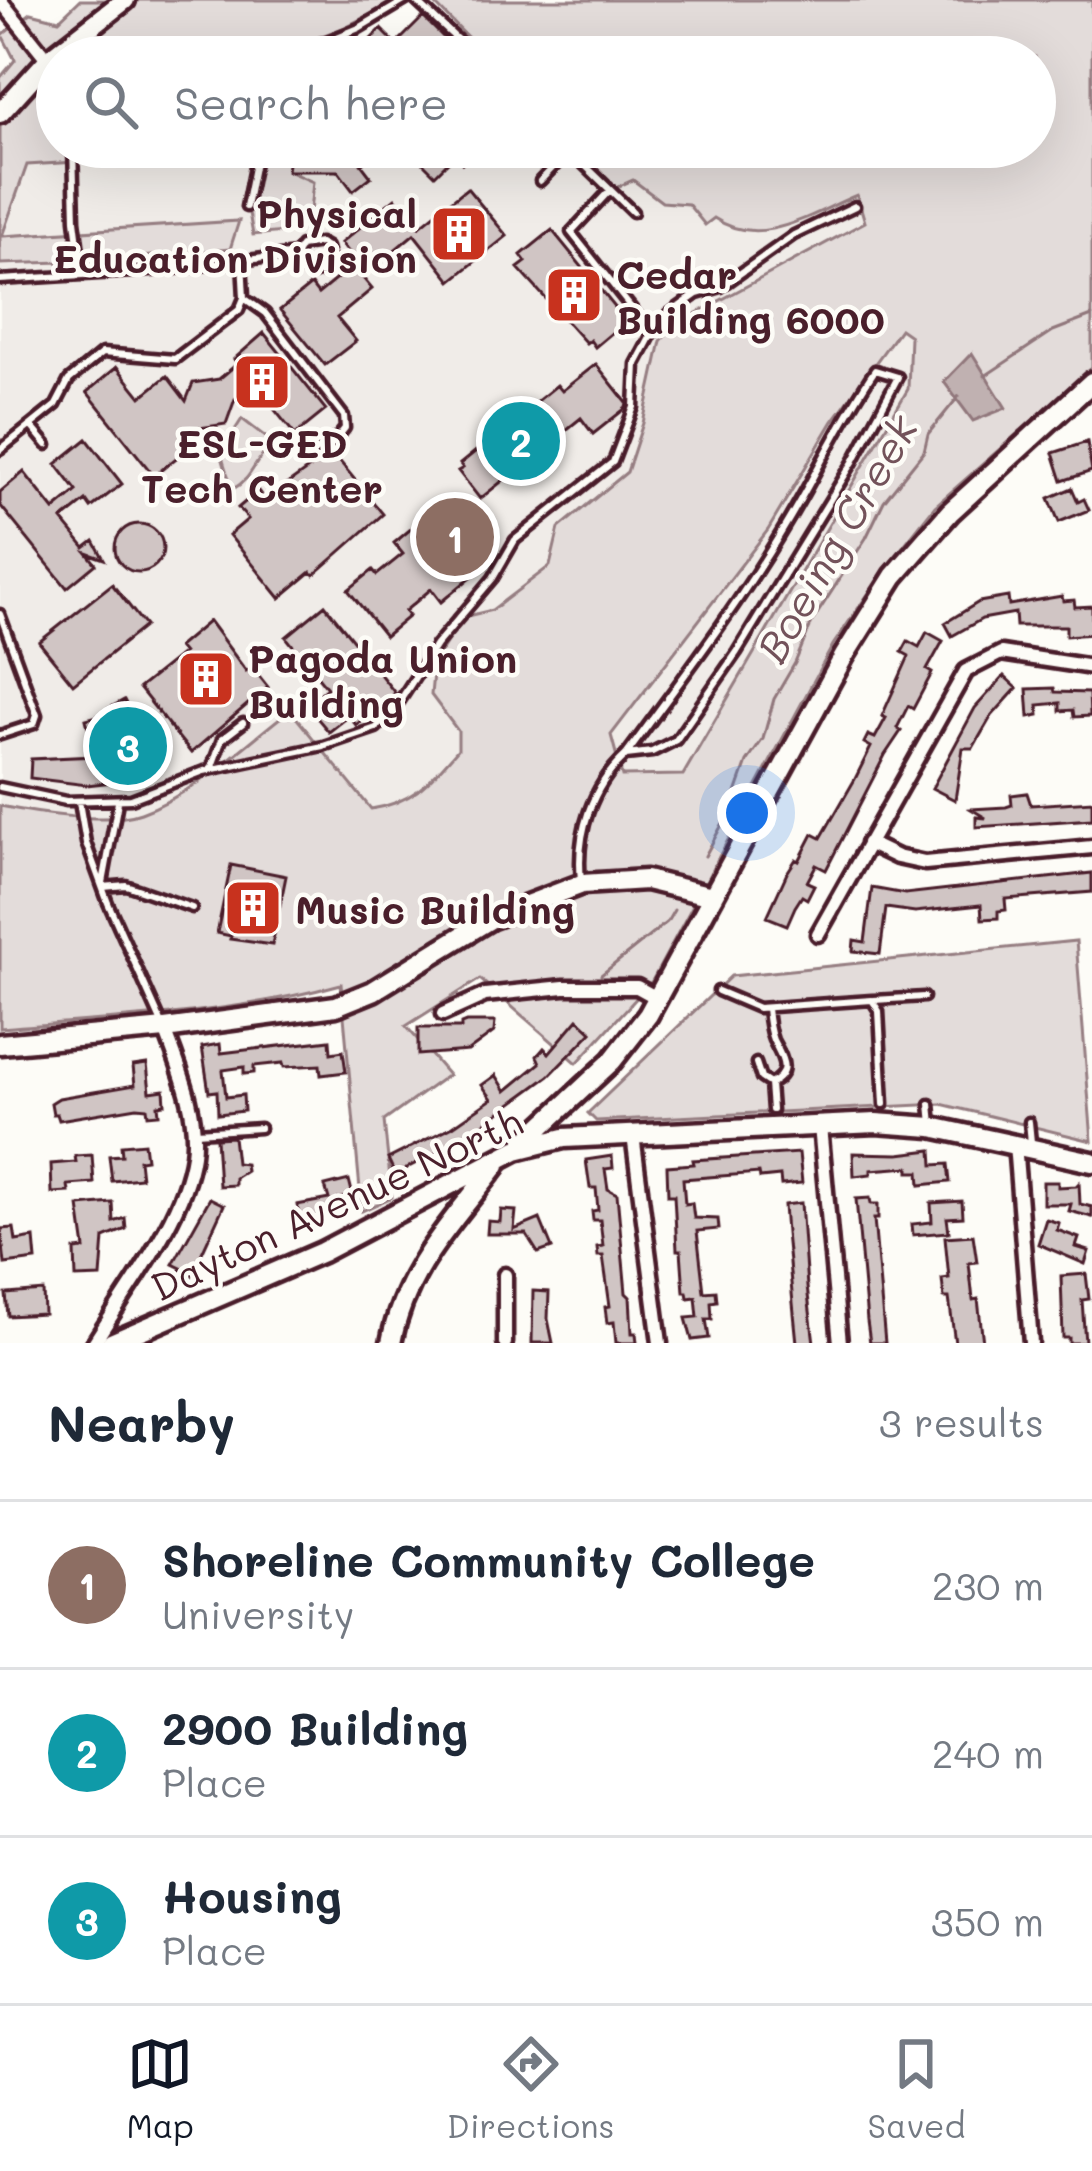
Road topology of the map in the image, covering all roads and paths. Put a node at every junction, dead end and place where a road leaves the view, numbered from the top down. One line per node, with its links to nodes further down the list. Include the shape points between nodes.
1 (0, 0): 8 (street)
2 (125, 0): 5 (street)
3 (406, 0): 6 (lane)
4 (416, 0): 7 (lane)
5 (79, 36)
6 (339, 36)
7 (454, 36)
8 (36, 45)
9 (36, 73): 10 (street)
10 (0, 113)
11 (74, 168): 22 (lane)
12 (254, 168): 18 (lane)
13 (551, 168): 15 (lane)
14 (587, 168): 16 (lane)
15 (540, 181)
16 (610, 190): 19 (lane); 25 (lane, via 571,232)
17 (855, 206): 25 (lane, via 697,294)
18 (246, 207)
19 (633, 212)
20 (296, 254): 20 (lane, via 310,273 323,272 330,259 320,243); 21 (lane)
21 (242, 260): 22 (lane); 24 (lane)
22 (82, 274): 23 (lane)
23 (0, 280)
24 (244, 298): 27 (lane, via 176,359 102,353); 30 (lane, via 344,416 338,437)
25 (652, 334): 36 (lane, via 636,364 635,403 613,462 512,544 389,716 368,733)
26 (1091, 385): 44 (street, via 950,512 895,576)
27 (32, 426): 28 (lane); 29 (lane)
28 (47, 445)
29 (0, 450)
30 (316, 451)
31 (0, 614): 34 (lane, via 37,715 34,724)
32 (1092, 667): 40 (street, via 1014,654 966,670)
33 (242, 723): 36 (lane, via 222,740)
34 (0, 734)
35 (626, 755): 35 (lane, via 676,740 737,652 898,377 875,370 716,634); 42 (lane, via 587,811 578,851)
36 (211, 769): 38 (lane)
37 (0, 788): 39 (lane)
38 (118, 801): 39 (lane); 43 (lane)
39 (79, 802): 43 (lane)
40 (868, 843): 41 (street, via 925,863); 46 (street)
41 (1092, 847)
42 (582, 884): 44 (street, via 646,880); 53 (street, via 490,919 373,992 336,1006)
43 (103, 887): 45 (lane, via 125,885); 53 (lane)
44 (712, 896): 48 (street)
45 (191, 908)
46 (818, 934)
47 (718, 991): 51 (lane)
48 (657, 998): 52 (street, via 638,987 564,987 484,994); 60 (street, via 631,1039)
49 (924, 998): 50 (lane)
50 (872, 1000): 51 (lane); 57 (lane)
51 (767, 1008): 56 (lane, via 785,1063)
52 (443, 1014)
53 (165, 1029): 54 (street); 65 (street)
54 (0, 1044)
55 (756, 1063): 56 (lane)
56 (770, 1084): 59 (lane)
57 (884, 1104)
58 (930, 1104): 63 (lane)
59 (772, 1110)
60 (561, 1112): 67 (street); 69 (street)
61 (1029, 1122): 68 (lane)
62 (820, 1126): 63 (street, Dayton Avenue North); 66 (street, Dayton Avenue North); 80 (street)
63 (932, 1127): 68 (street, Dayton Avenue North)
64 (260, 1128): 65 (lane)
65 (192, 1132): 76 (street, via 194,1153 169,1222)
66 (633, 1135): 67 (street, Dayton Avenue North); 79 (street)
67 (570, 1137): 69 (street, Dayton Avenue North)
68 (1023, 1146): 71 (street, Dayton Avenue North); 81 (street)
69 (516, 1150): 70 (street, Dayton Avenue North)
70 (498, 1161): 72 (street, Dayton Avenue North); 73 (street)
71 (1092, 1162)
72 (435, 1192): 73 (street, via 452,1198); 77 (street, Dayton Avenue North, via 322,1252)
73 (457, 1211): 75 (street, via 420,1265)
74 (505, 1275): 78 (street)
75 (391, 1337)
76 (94, 1343)
77 (111, 1343)
78 (505, 1343)
79 (660, 1343)
80 (840, 1343)
81 (1031, 1343)

